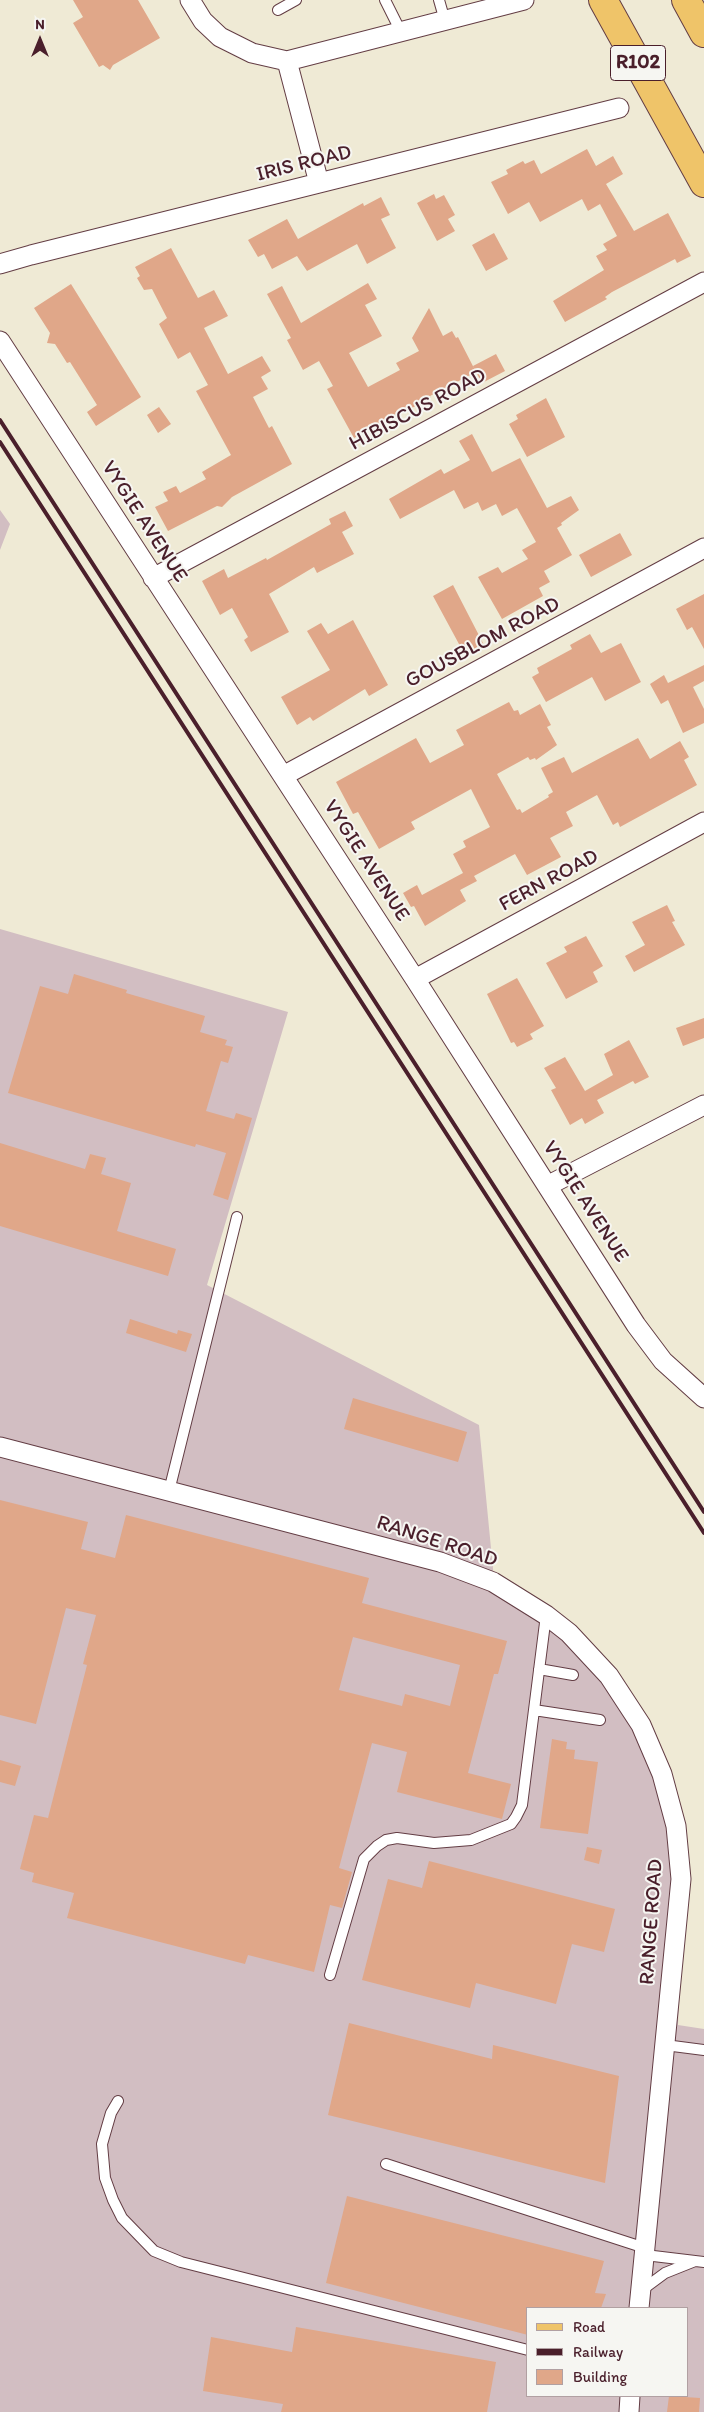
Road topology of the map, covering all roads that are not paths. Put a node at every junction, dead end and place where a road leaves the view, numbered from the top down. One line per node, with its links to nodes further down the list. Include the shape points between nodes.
1 (190, 0): 12 (street, via 203,21 220,37 259,55)
2 (296, 0): 8 (lane)
3 (385, 0): 10 (lane)
4 (439, 0): 9 (lane)
5 (524, 0): 9 (street)
6 (603, 0): 15 (main road, R102)
7 (686, 0): 11 (main road)
8 (278, 10)
9 (445, 20): 10 (street)
10 (401, 32): 12 (street)
11 (704, 33)
12 (287, 61): 14 (street)
13 (619, 108): 14 (street, IRIS ROAD)
14 (319, 183): 16 (street, IRIS ROAD)
15 (704, 183)
16 (0, 264)
17 (704, 282): 20 (street, HIBISCUS ROAD)
18 (0, 341): 20 (street, VYGIE AVENUE)
19 (704, 548): 21 (street, GOUSBLOM ROAD)
20 (153, 578): 21 (street, VYGIE AVENUE)
21 (283, 776): 23 (street, VYGIE AVENUE)
22 (704, 822): 23 (street, FERN ROAD)
23 (415, 978): 25 (street, VYGIE AVENUE)
24 (704, 1105): 25 (street)
25 (548, 1186): 27 (street, VYGIE AVENUE, via 636,1325 663,1361)
26 (237, 1217): 29 (lane)
27 (704, 1398)
28 (0, 1447): 29 (street, RANGE ROAD)
29 (169, 1491): 30 (street, RANGE ROAD, via 440,1562 493,1582)
30 (546, 1615): 31 (lane); 36 (street, RANGE ROAD, via 590,1654 626,1700 652,1749 670,1799 680,1852 681,1879)
31 (539, 1669): 32 (lane); 33 (lane)
32 (573, 1675)
33 (534, 1710): 34 (lane); 35 (lane, via 522,1805 511,1824 471,1840 434,1843 397,1838 377,1846 364,1859)
34 (600, 1720)
35 (330, 1975)
36 (665, 2045): 37 (lane); 40 (street, RANGE ROAD)
37 (704, 2050)
38 (118, 2101): 43 (lane, via 102,2144 105,2178 122,2218 154,2250 181,2262)
39 (386, 2164): 40 (lane)
40 (645, 2252): 41 (lane); 42 (street, RANGE ROAD)
41 (700, 2261): 42 (lane, via 665,2272)
42 (640, 2300)
43 (526, 2349)
44 (630, 2397): 45 (street)
45 (629, 2412)

